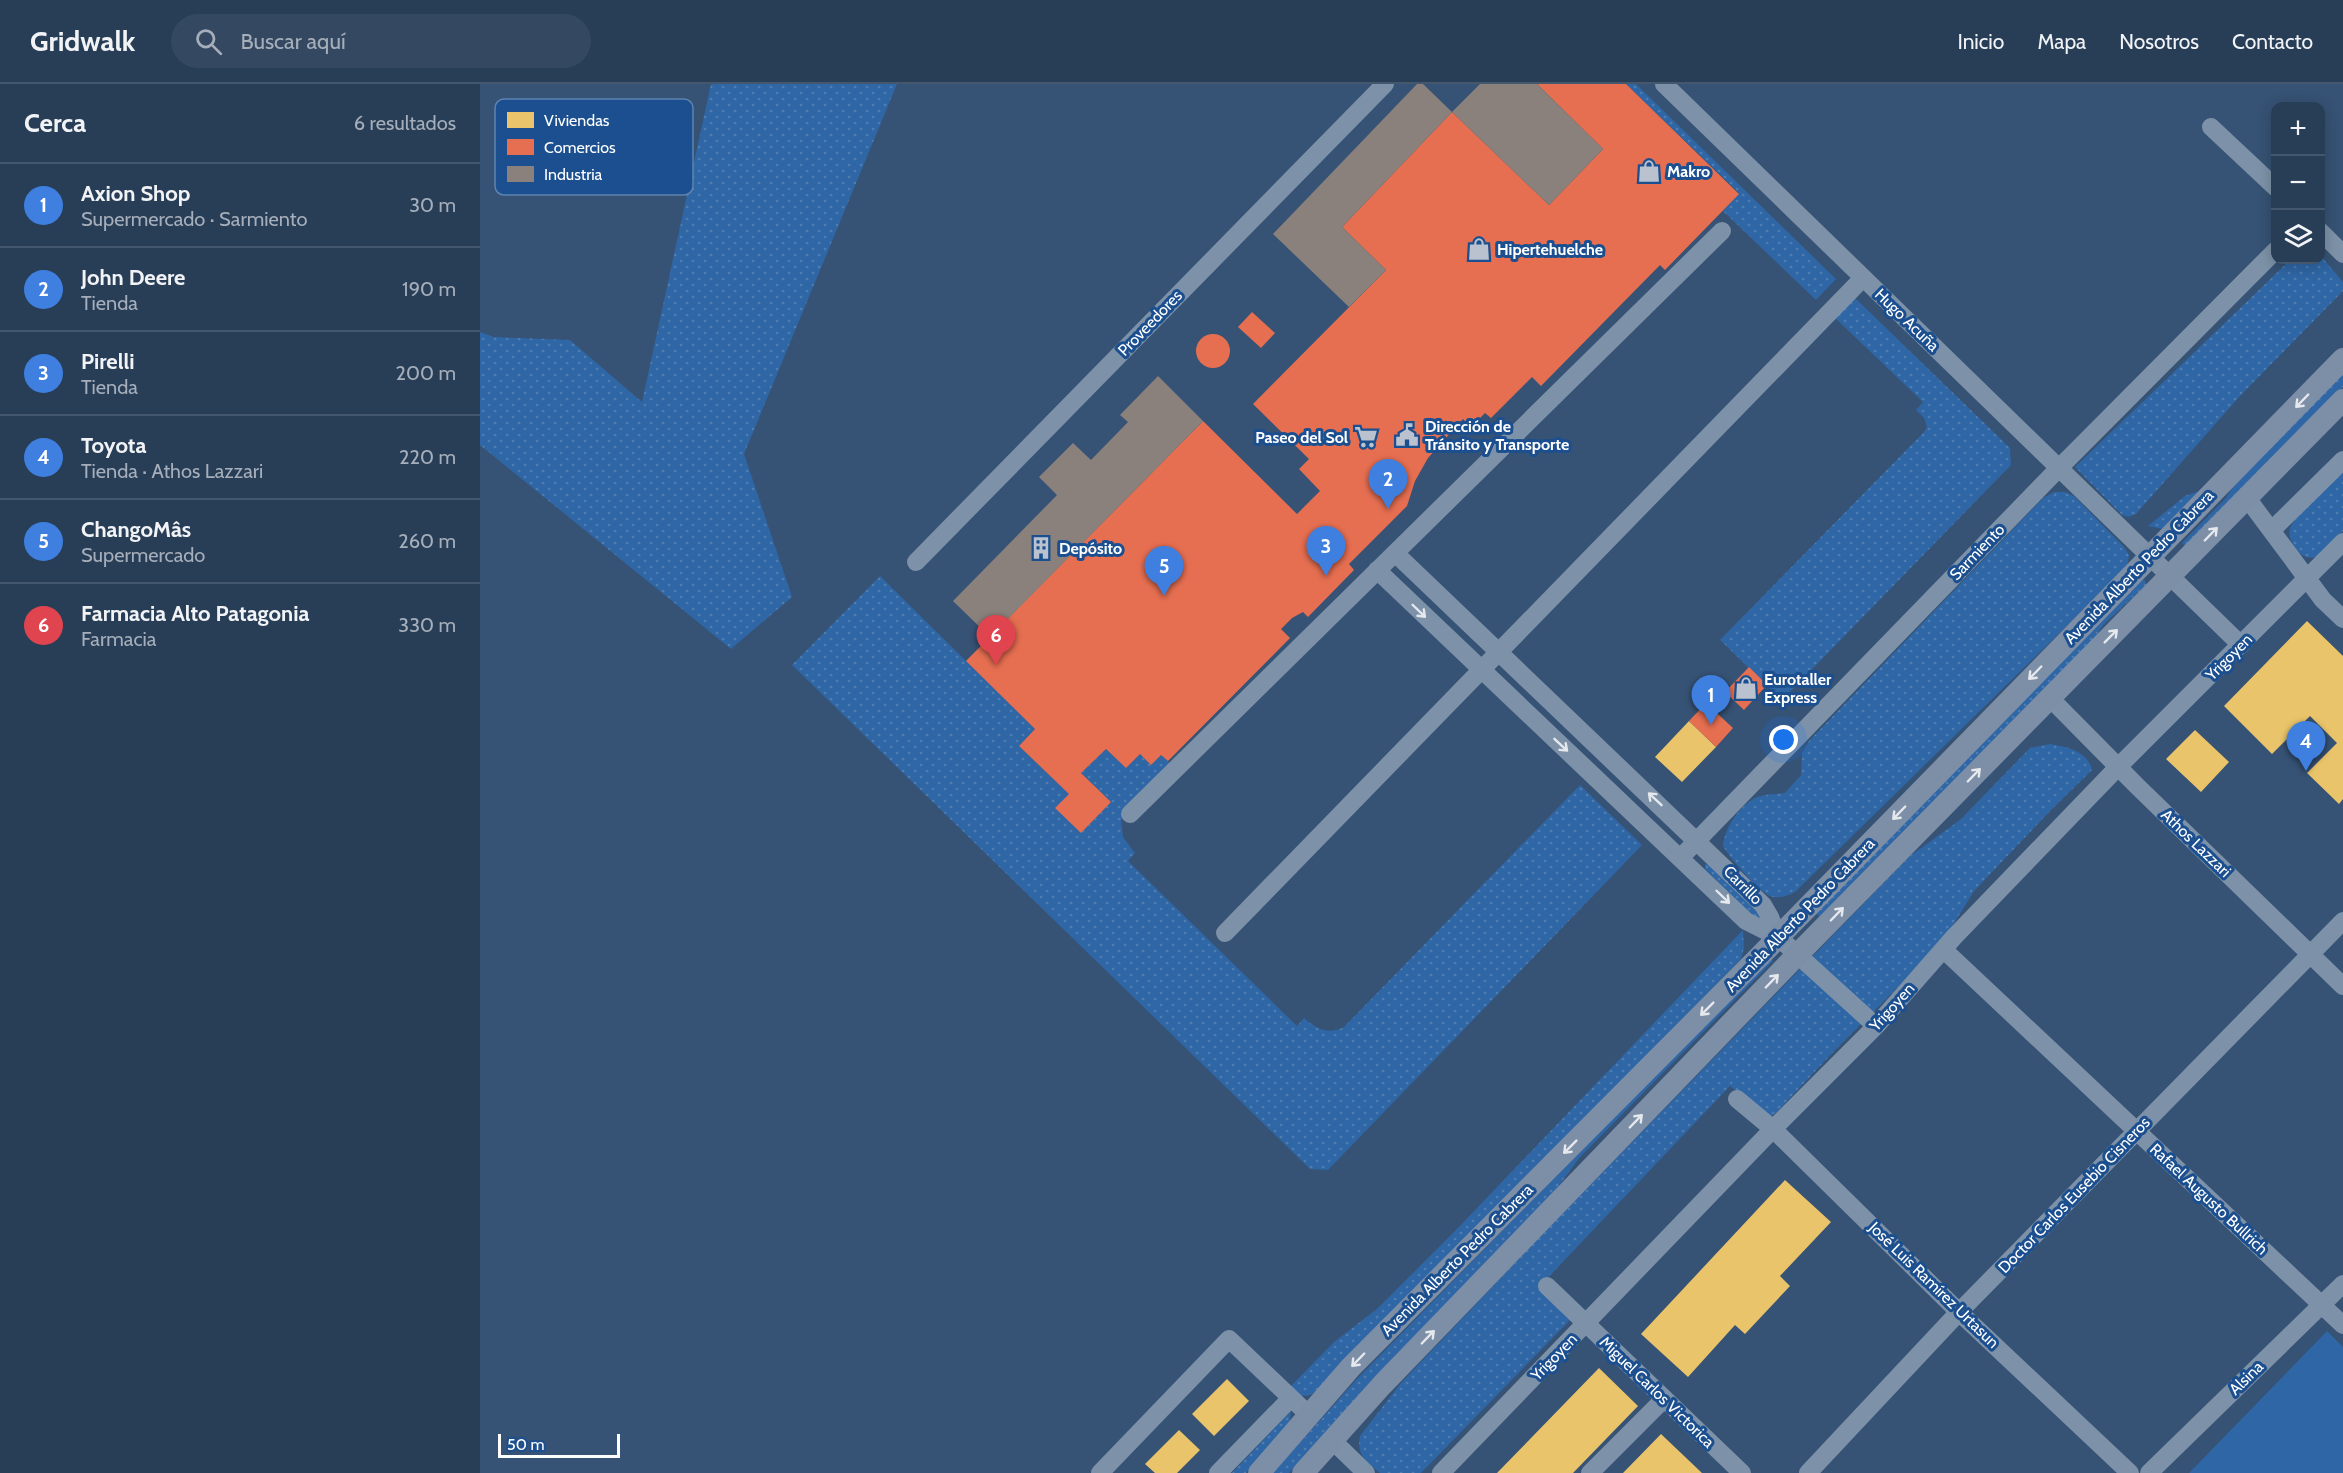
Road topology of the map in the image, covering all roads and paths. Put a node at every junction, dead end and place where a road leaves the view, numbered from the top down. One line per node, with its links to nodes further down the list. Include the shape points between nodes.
1 (1385, 84): 19 (street, Proveedores)
2 (1664, 84): 9 (street, Hugo Acuña)
3 (2211, 127): 4 (street)
4 (2271, 183)
5 (1722, 231): 17 (street)
6 (2325, 235): 7 (street)
7 (2341, 249)
8 (2271, 255): 13 (street, Sarmiento)
9 (1860, 275): 13 (street, Hugo Acuña); 25 (street)
10 (2343, 359): 18 (main road, Avenida Alberto Pedro Cabrera, one-way to 18)
11 (2343, 400): 14 (main road, Avenida Alberto Pedro Cabrera)
12 (2343, 459): 15 (street)
13 (2059, 468): 18 (street, Hugo Acuña); 30 (street, Sarmiento)
14 (2247, 498): 15 (street); 21 (main road, Avenida Alberto Pedro Cabrera, one-way to 14)
15 (2272, 530): 22 (street)
16 (2343, 543): 22 (street, Yrigoyen)
17 (1395, 553): 20 (street); 25 (street, Carrillo)
18 (2150, 556): 21 (street, Hugo Acuña); 34 (main road, Avenida Alberto Pedro Cabrera, one-way to 34)
19 (916, 562)
20 (1377, 570): 26 (street, Carrillo, one-way to 26); 29 (street)
21 (2170, 576): 24 (street, Hugo Acuña); 27 (main road, Avenida Alberto Pedro Cabrera, one-way to 21)
22 (2307, 579): 23 (street); 24 (street, Yrigoyen)
23 (2343, 619)
24 (2241, 645): 28 (street, Yrigoyen)
25 (1495, 649): 26 (street); 30 (street, Carrillo, one-way to 25)
26 (1478, 667): 31 (street, Carrillo, one-way to 31); 33 (street)
27 (2050, 698): 28 (street, Athos Lazzari); 37 (main road, Avenida Alberto Pedro Cabrera, one-way to 27)
28 (2118, 767): 35 (street, Yrigoyen); 36 (street, Athos Lazzari)
29 (1130, 814)
30 (1697, 839): 31 (street, Sarmiento); 34 (street, Carrillo, via 1763,904)
31 (1681, 856): 34 (street, Carrillo, one-way to 34, via 1746,921)
32 (2343, 921): 36 (street, Doctor Carlos Eusebio Cisneros)
33 (1222, 930)
34 (1778, 937): 37 (street, Carrillo); 51 (main road, Avenida Alberto Pedro Cabrera, one-way to 51, via 1373,1345)
35 (1944, 950): 39 (street, Yrigoyen); 42 (street, Rafael Augusto Bullrich)
36 (2310, 953): 38 (street, Athos Lazzari); 42 (street, Doctor Carlos Eusebio Cisneros)
37 (1796, 956): 39 (street, Carrillo); 52 (main road, Avenida Alberto Pedro Cabrera, one-way to 37)
38 (2343, 986)
39 (1876, 1026): 41 (street, Yrigoyen)
40 (1737, 1099): 41 (street, José Luis Ramírez Urtasun)
41 (1773, 1129): 46 (street, José Luis Ramírez Urtasun); 47 (street, Yrigoyen)
42 (2136, 1131): 45 (street, Rafael Augusto Bullrich); 46 (street, Doctor Carlos Eusebio Cisneros)
43 (2343, 1284): 45 (street, Alsina)
44 (1547, 1286): 47 (street, Miguel Carlos Victorica)
45 (2322, 1304): 48 (street, Rafael Augusto Bullrich); 63 (street, Alsina)
46 (1959, 1312): 61 (street, Doctor Carlos Eusebio Cisneros); 62 (street, José Luis Ramírez Urtasun)
47 (1586, 1324): 50 (street, Miguel Carlos Victorica); 58 (street, Yrigoyen)
48 (2343, 1325)
49 (1291, 1398): 51 (street); 53 (street, via 1230,1339); 54 (street)
50 (1664, 1399): 59 (street); 60 (street, Miguel Carlos Victorica)
51 (1309, 1415): 55 (main road, Avenida Alberto Pedro Cabrera)
52 (1332, 1440): 56 (main road, Avenida Alberto Pedro Cabrera); 57 (street)
53 (1100, 1473)
54 (1218, 1473)
55 (1259, 1473)
56 (1303, 1473)
57 (1366, 1473)
58 (1442, 1473)
59 (1590, 1473)
60 (1742, 1473)
61 (1808, 1473)
62 (2130, 1473)
63 (2149, 1473)

